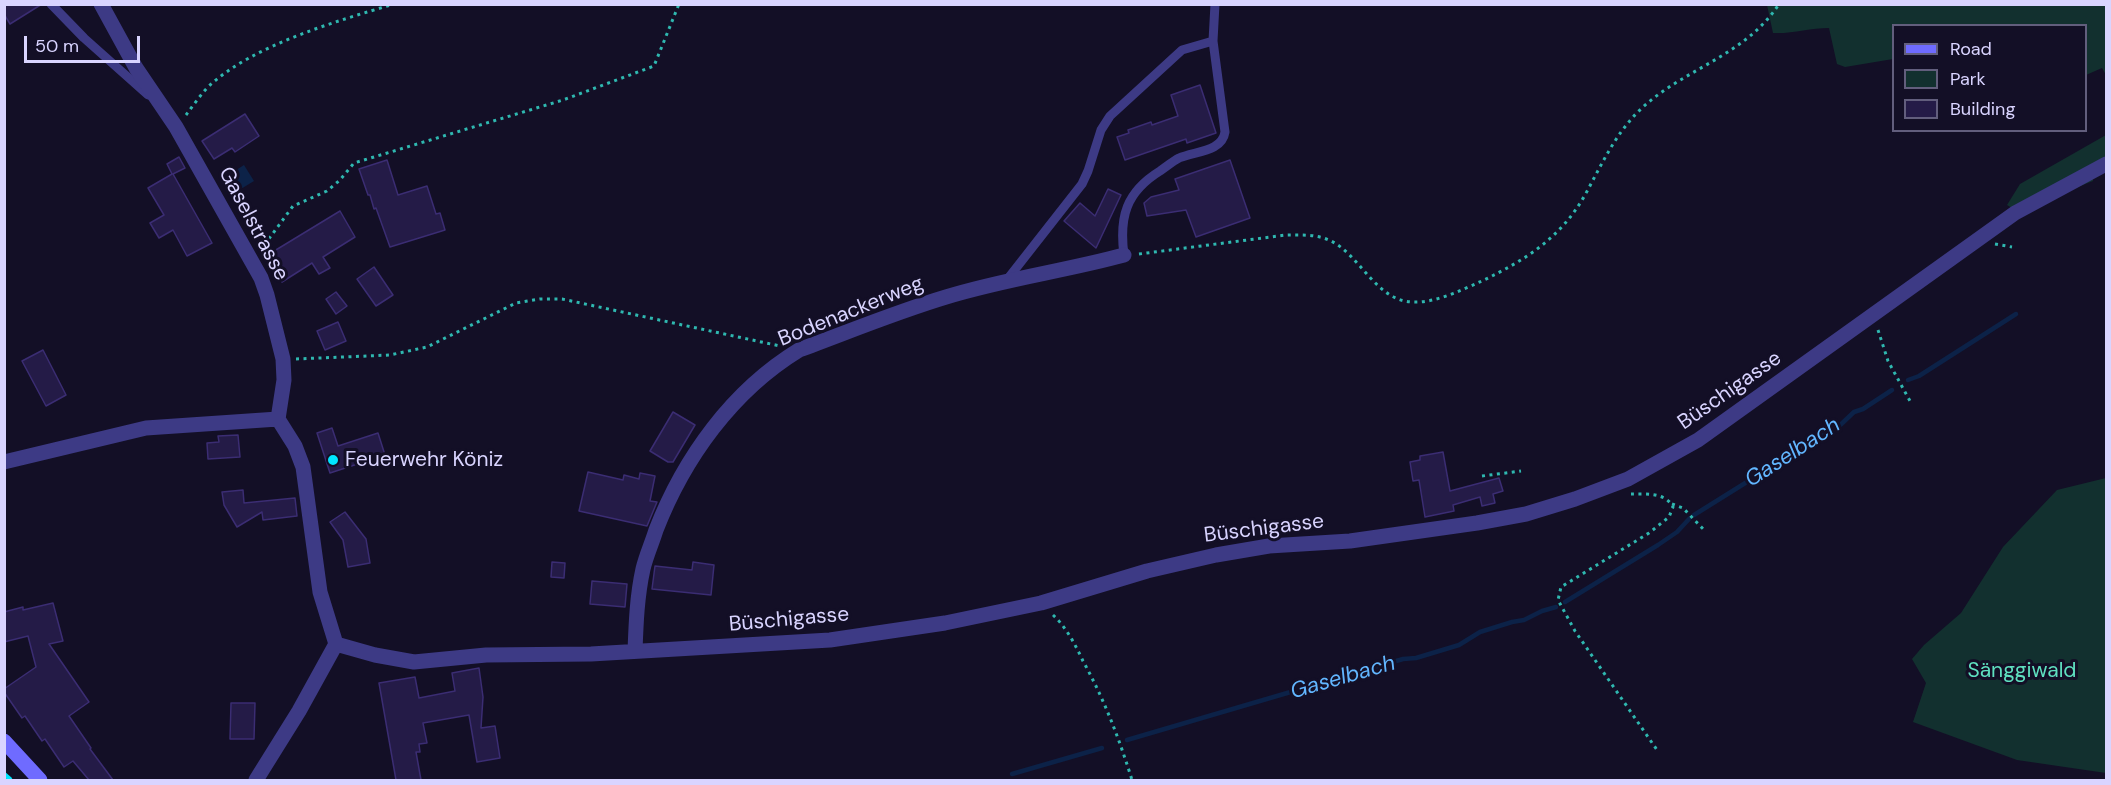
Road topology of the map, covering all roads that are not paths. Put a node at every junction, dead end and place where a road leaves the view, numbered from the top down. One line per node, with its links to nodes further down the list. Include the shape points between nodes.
1 (51, 4): 5 (lane)
2 (101, 4): 5 (street, Gaselstrasse)
3 (1215, 4): 4 (lane)
4 (1213, 41): 7 (lane, via 1224,139 1218,146 1179,158 1143,182 1125,210 1121,235); 8 (lane, via 1182,51 1110,116 1082,184)
5 (167, 114): 9 (street, Gaselstrasse, via 267,295 283,359)
6 (2106, 164): 12 (street, Büschigasse, via 2015,213 1698,440 1628,479 1575,499 1477,523 1216,555 1041,603 945,623 830,640)
7 (1124, 255): 8 (street, Bodenackerweg)
8 (1006, 281): 12 (street, Bodenackerweg, via 945,297 799,350 741,394 701,445 663,514 643,567)
9 (278, 418): 10 (street, via 146,428); 11 (street, via 303,467 320,592)
10 (4, 462)
11 (336, 644): 12 (street, Büschigasse, via 414,662 486,655); 15 (street)
12 (635, 651)
13 (4, 741): 14 (main road)
14 (40, 780)
15 (255, 780)

